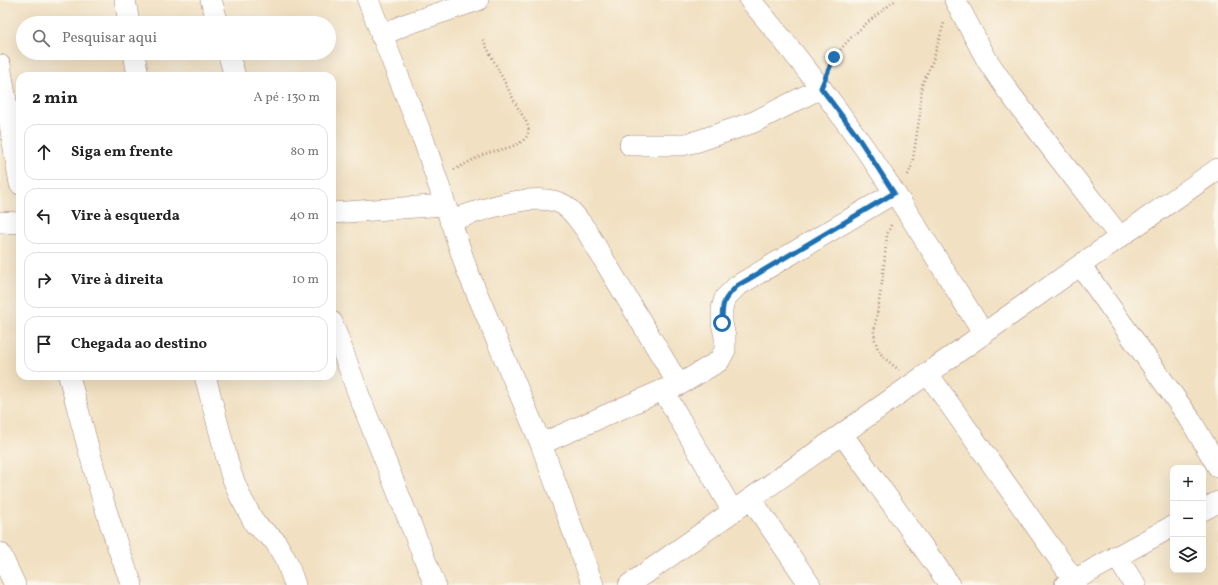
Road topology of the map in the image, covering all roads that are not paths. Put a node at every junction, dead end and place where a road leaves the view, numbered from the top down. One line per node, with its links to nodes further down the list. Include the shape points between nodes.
1 (125, 0): 7 (street)
2 (211, 0): 8 (street)
3 (368, 0): 9 (street)
4 (478, 0): 9 (street, via 404,25)
5 (750, 0): 15 (street)
6 (954, 0): 24 (street, via 1008,91)
7 (128, 16)
8 (216, 16)
9 (381, 36): 21 (street, via 424,141)
10 (135, 60): 13 (street)
11 (230, 60): 14 (street)
12 (0, 65): 17 (street)
13 (137, 72)
14 (234, 72)
15 (821, 88): 16 (street, via 754,122 698,141 682,145); 19 (street)
16 (630, 145)
17 (16, 160)
18 (1218, 169): 24 (street)
19 (898, 198): 27 (street); 31 (street, via 737,286 726,298 722,308 725,350 719,361)
20 (336, 213): 21 (street)
21 (447, 213): 31 (street, via 482,210 513,201 552,200 563,204 573,212 586,230); 33 (street, via 467,270)
22 (0, 222): 23 (street)
23 (16, 223)
24 (1120, 237): 25 (street)
25 (1081, 266): 27 (street); 34 (street, via 1190,419)
26 (336, 333): 46 (street)
27 (984, 334): 28 (street)
28 (922, 378): 32 (street); 42 (street)
29 (70, 380): 44 (street, via 104,505)
30 (206, 380): 45 (street, via 240,496 255,524 275,541 287,562)
31 (671, 387): 33 (street); 38 (street)
32 (842, 434): 35 (street); 50 (street)
33 (540, 444): 47 (street)
34 (1218, 467)
35 (751, 499): 38 (street); 49 (street)
36 (1218, 502): 37 (street)
37 (1206, 508)
38 (733, 512): 48 (street)
39 (1170, 528): 41 (street)
40 (0, 552): 43 (street)
41 (1116, 556): 42 (street); 51 (street)
42 (1070, 582)
43 (15, 585)
44 (132, 585)
45 (295, 585)
46 (435, 585)
47 (593, 585)
48 (630, 585)
49 (810, 585)
50 (950, 585)
51 (1135, 585)

